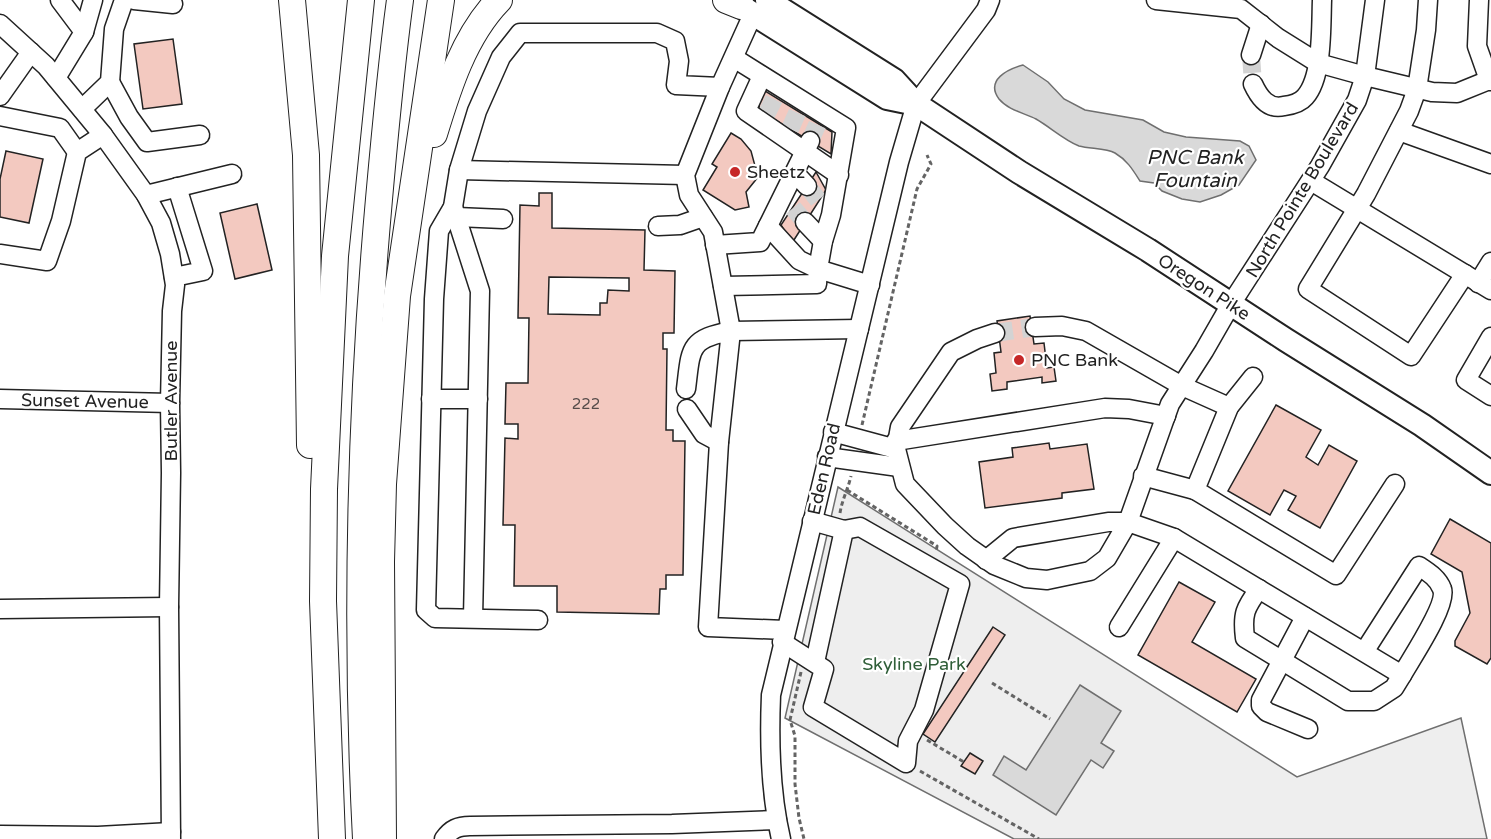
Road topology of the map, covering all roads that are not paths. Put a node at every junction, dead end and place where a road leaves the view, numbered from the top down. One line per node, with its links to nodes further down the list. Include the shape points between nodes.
1 (60, 0): 20 (street)
2 (93, 0): 20 (street)
3 (124, 0): 29 (street, via 114,29)
4 (134, 0): 16 (street)
5 (292, 0): 98 (highway, via 306,155 311,492)
6 (361, 0): 98 (highway, via 335,256)
7 (400, 0): 115 (highway, via 371,291 360,537)
8 (441, 0): 66 (highway)
9 (499, 0): 66 (highway, via 479,25 445,97 425,165)
10 (990, 0): 34 (street)
11 (1156, 0): 19 (street, via 1241,9)
12 (1322, 0): 24 (street)
13 (1375, 0): 26 (street, North Pointe Boulevard)
14 (1428, 0): 32 (street)
15 (1479, 0): 28 (street, via 1477,46)
16 (173, 4)
17 (743, 4): 23 (street); 34 (main road, Oregon Pike, via 894,80)
18 (0, 24): 21 (street, Butler Avenue)
19 (1261, 24): 22 (street); 24 (street)
20 (84, 32): 27 (street)
21 (31, 52): 27 (street, Butler Avenue); 33 (street)
22 (1251, 55)
23 (734, 58): 25 (street); 31 (street)
24 (1318, 63): 26 (street); 30 (street, via 1313,83 1305,97 1294,105 1268,105)
25 (762, 76): 40 (street, via 746,111); 46 (street, via 800,106 846,128)
26 (1365, 76): 32 (street); 47 (street, North Pointe Boulevard, via 1357,100)
27 (56, 78): 35 (street, Butler Avenue)
28 (1490, 81): 32 (street, via 1457,93)
29 (110, 82): 35 (street); 39 (street, via 147,142)
30 (1253, 84)
31 (720, 87): 43 (street, via 676,85 679,61 675,41 657,33 520,33 501,57 477,111); 45 (street)
32 (1417, 88): 37 (street)
33 (1, 90)
34 (916, 104): 64 (street, Eden Road, via 898,162); 67 (main road, Oregon Pike)
35 (82, 109): 38 (street, Butler Avenue)
36 (0, 116): 41 (street, via 60,128)
37 (1399, 131): 42 (street); 50 (street)
38 (103, 135): 41 (street); 49 (street, Butler Avenue)
39 (200, 135)
40 (808, 147): 46 (street); 56 (street, via 801,179)
41 (77, 152): 59 (street, via 47,261)
42 (1491, 164)
43 (459, 170): 45 (street); 51 (street)
44 (232, 174): 48 (street)
45 (685, 175): 52 (street, via 689,195)
46 (839, 175): 57 (street, via 825,208)
47 (1311, 182): 50 (street); 67 (street, North Pointe Boulevard)
48 (177, 188): 49 (street); 62 (street, via 203,271)
49 (146, 195): 62 (street, Butler Avenue, via 161,223)
50 (1356, 209): 63 (street); 63 (street, via 1308,289 1411,356)
51 (455, 212): 53 (street); 78 (street, via 439,231); 79 (street, via 480,291)
52 (703, 217): 55 (street, via 680,225); 58 (street, via 713,232)
53 (503, 219)
54 (806, 222): 57 (street)
55 (658, 226)
56 (768, 226): 58 (street, via 760,243); 61 (street, via 799,260)
57 (823, 242): 61 (street)
58 (715, 245): 65 (street)
59 (0, 254)
60 (1491, 262): 63 (street)
61 (818, 269): 64 (street); 65 (street, via 817,284)
62 (174, 277): 80 (street, Butler Avenue)
63 (1478, 282)
64 (870, 285): 69 (street, Eden Road)
65 (723, 286): 70 (street)
66 (397, 296): 116 (highway, via 383,484)
67 (1231, 304): 74 (street, North Pointe Boulevard); 88 (main road, Oregon Pike)
68 (1035, 327): 74 (street, via 1062,326 1086,331)
69 (859, 329): 70 (street); 84 (street, Eden Road)
70 (731, 331): 75 (street, via 708,335 698,343 690,356); 85 (street)
71 (995, 333): 86 (street, via 951,352 900,427)
72 (1491, 337): 76 (street, via 1466,380)
73 (1252, 376): 81 (street)
74 (1182, 386): 81 (street); 83 (street, North Pointe Boulevard)
75 (686, 389)
76 (1491, 396)
77 (0, 399): 80 (street, Sunset Avenue)
78 (431, 399): 79 (street); 102 (street, via 426,610 435,618)
79 (478, 399): 102 (street)
80 (170, 403): 99 (street, Butler Avenue)
81 (1229, 406): 91 (street)
82 (687, 410): 85 (street, via 704,434)
83 (1166, 416): 86 (street, via 1106,408); 89 (street, North Pointe Boulevard)
84 (833, 432): 86 (street); 87 (street, Eden Road)
85 (719, 442): 105 (street, via 708,627)
86 (897, 452): 87 (street, via 855,460); 96 (street, North Pointe Boulevard, via 904,484)
87 (827, 457): 92 (street, Eden Road)
88 (1491, 473)
89 (1143, 476): 91 (street); 93 (street, North Pointe Boulevard)
90 (1395, 484): 91 (street, via 1336,575)
91 (1195, 490)
92 (812, 521): 94 (street); 105 (street, Eden Road)
93 (1128, 522): 95 (street); 96 (street, via 1013,538); 96 (street, North Pointe Boulevard, via 1107,558 1090,571 1047,580 1026,578)
94 (847, 526): 108 (street); 108 (street, via 960,584 924,711 909,741 906,763 813,706)
95 (1174, 538): 97 (street); 104 (street)
96 (986, 560)
97 (1259, 589): 101 (street); 107 (street, via 1242,619 1245,638)
98 (323, 601): 114 (highway)
99 (170, 607): 100 (street); 113 (street, Butler Avenue)
100 (0, 609)
101 (1305, 617): 106 (street); 107 (street)
102 (473, 618): 103 (street)
103 (538, 620)
104 (1119, 627)
105 (784, 636): 108 (street); 111 (street, Eden Road, via 769,723)
106 (1364, 652): 109 (street); 109 (street, via 1419,566 1433,575 1443,591 1442,605)
107 (1280, 661): 109 (street, via 1348,700 1374,701 1394,688); 110 (street, via 1261,706)
108 (814, 664)
109 (1402, 675)
110 (1308, 729)
111 (777, 820): 117 (street, via 460,826); 118 (street, Eden Road)
112 (0, 835): 113 (street)
113 (171, 835)
114 (332, 839)
115 (366, 839)
116 (383, 839)
117 (444, 839)
118 (781, 839)

